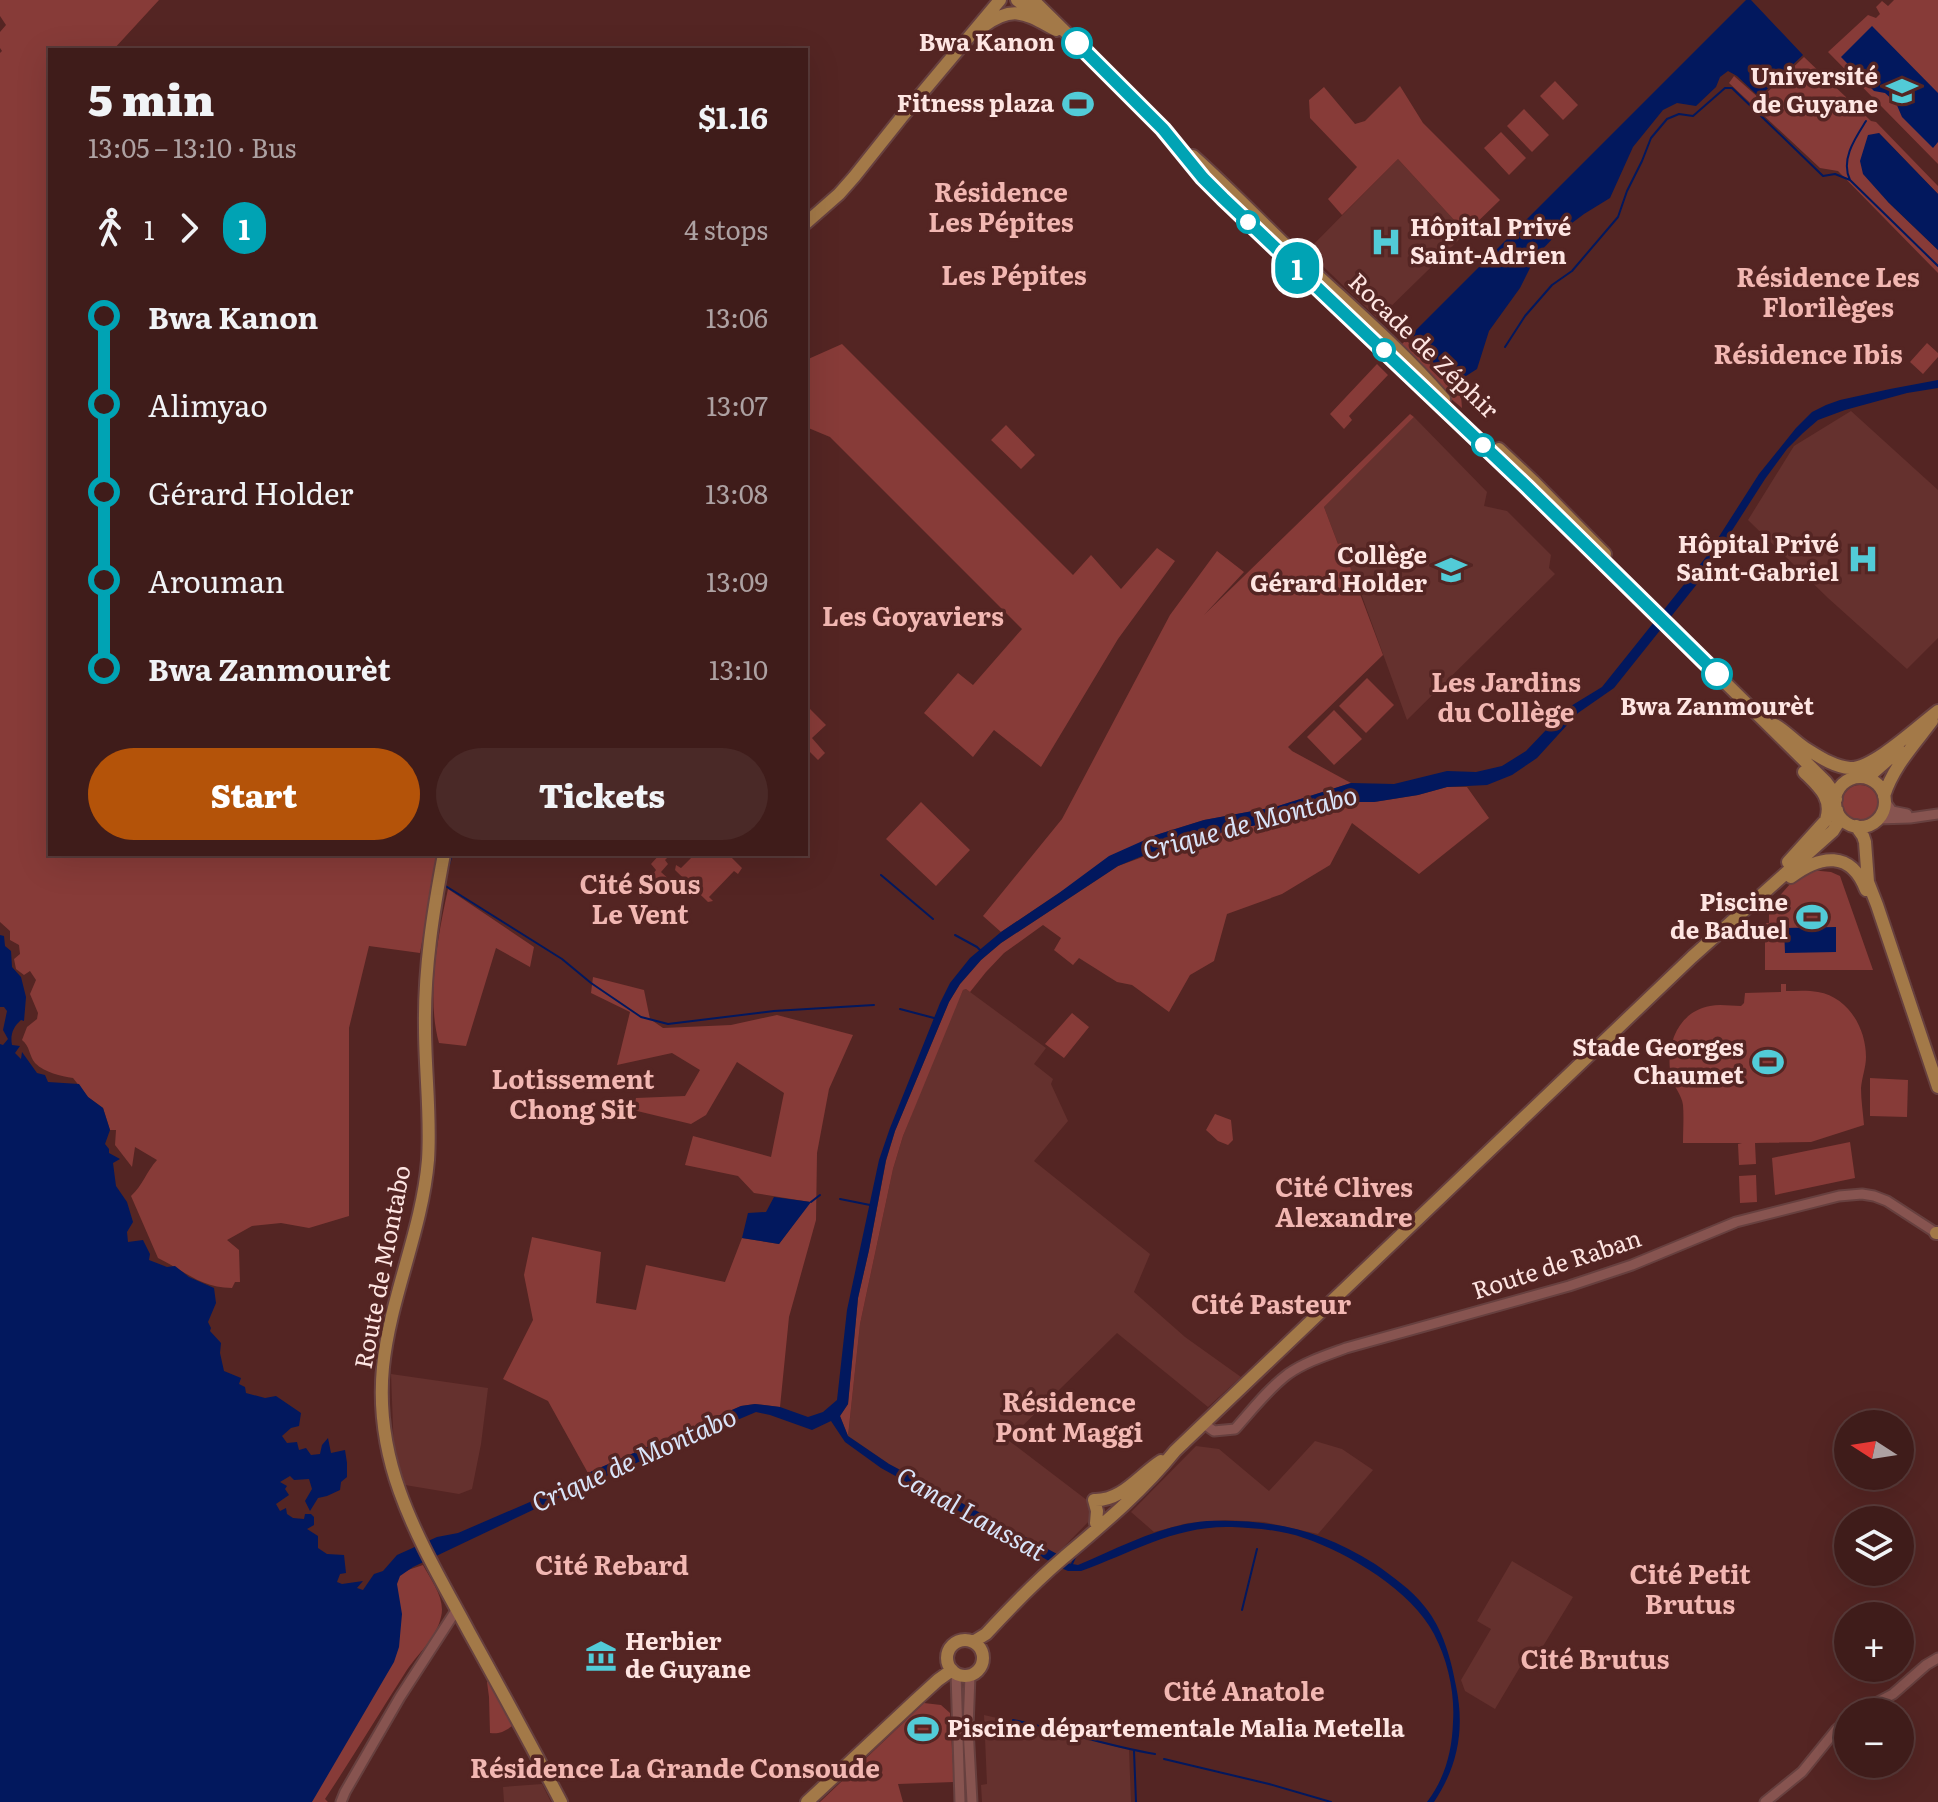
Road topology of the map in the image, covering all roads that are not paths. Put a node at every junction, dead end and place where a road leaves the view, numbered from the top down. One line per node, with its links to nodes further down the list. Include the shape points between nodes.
1 (991, 0): 8 (main road, via 914,94)
2 (1000, 0): 7 (main road)
3 (1017, 0): 5 (main road, Rocade de Zéphir)
4 (1039, 3): 6 (main road, Rocade de Zéphir)
5 (1056, 30): 6 (main road, Rocade de Zéphir); 7 (main road, via 1013,12 994,19)
6 (1077, 43): 10 (main road, Rocade de Zéphir, via 1210,184)
7 (964, 44): 8 (main road)
8 (901, 118): 9 (main road, via 839,194)
9 (808, 221)
10 (1752, 710): 11 (main road, via 1801,745 1849,768 1879,757); 12 (main road, Rocade de Zéphir); 21 (main road, via 1775,742 1822,789 1828,813)
11 (1937, 715): 13 (main road, via 1874,772); 14 (main road, via 1899,764)
12 (1787, 745): 13 (main road, Rocade de Zéphir, via 1833,772); 15 (main road, Rocade de Zéphir, via 1826,782)
13 (1858, 777): 14 (main road, via 1877,783); 15 (main road, via 1839,788)
14 (1885, 799): 16 (street, via 1896,813); 17 (main road)
15 (1836, 805): 18 (main road, via 1841,817); 21 (main road, via 1838,823 1833,831)
16 (1938, 814): 17 (street)
17 (1877, 820): 18 (main road); 20 (main road, via 1872,837)
18 (1855, 826): 20 (main road, via 1865,842 1868,882); 21 (main road)
19 (444, 856): 28 (main road, Route de Montabo, via 429,943 427,1165 387,1337 382,1403 389,1461 419,1540)
20 (1877, 905): 22 (main road)
21 (1737, 917): 22 (main road, via 1814,862 1840,861 1862,880); 25 (main road)
22 (1896, 963): 23 (main road)
23 (1938, 1087)
24 (1937, 1234): 25 (street, Route de Raban, via 1887,1201 1862,1194 1736,1222 1569,1286 1315,1359 1289,1373 1235,1429 1214,1431)
25 (1204, 1424): 26 (main road)
26 (1175, 1451): 27 (main road, via 1125,1505); 27 (main road, via 1111,1499 1094,1500 1096,1523)
27 (1059, 1562): 29 (main road)
28 (457, 1609): 35 (street); 36 (main road)
29 (977, 1646): 31 (main road, via 964,1640 954,1644 948,1652); 32 (main road, via 982,1663)
30 (1938, 1658): 33 (street)
31 (952, 1669): 32 (main road); 37 (main road); 38 (street)
32 (970, 1675): 39 (street)
33 (1885, 1698)
34 (1834, 1732): 40 (street, via 1802,1772)
35 (341, 1802)
36 (561, 1802)
37 (807, 1802)
38 (960, 1802)
39 (972, 1802)
40 (1765, 1802)

